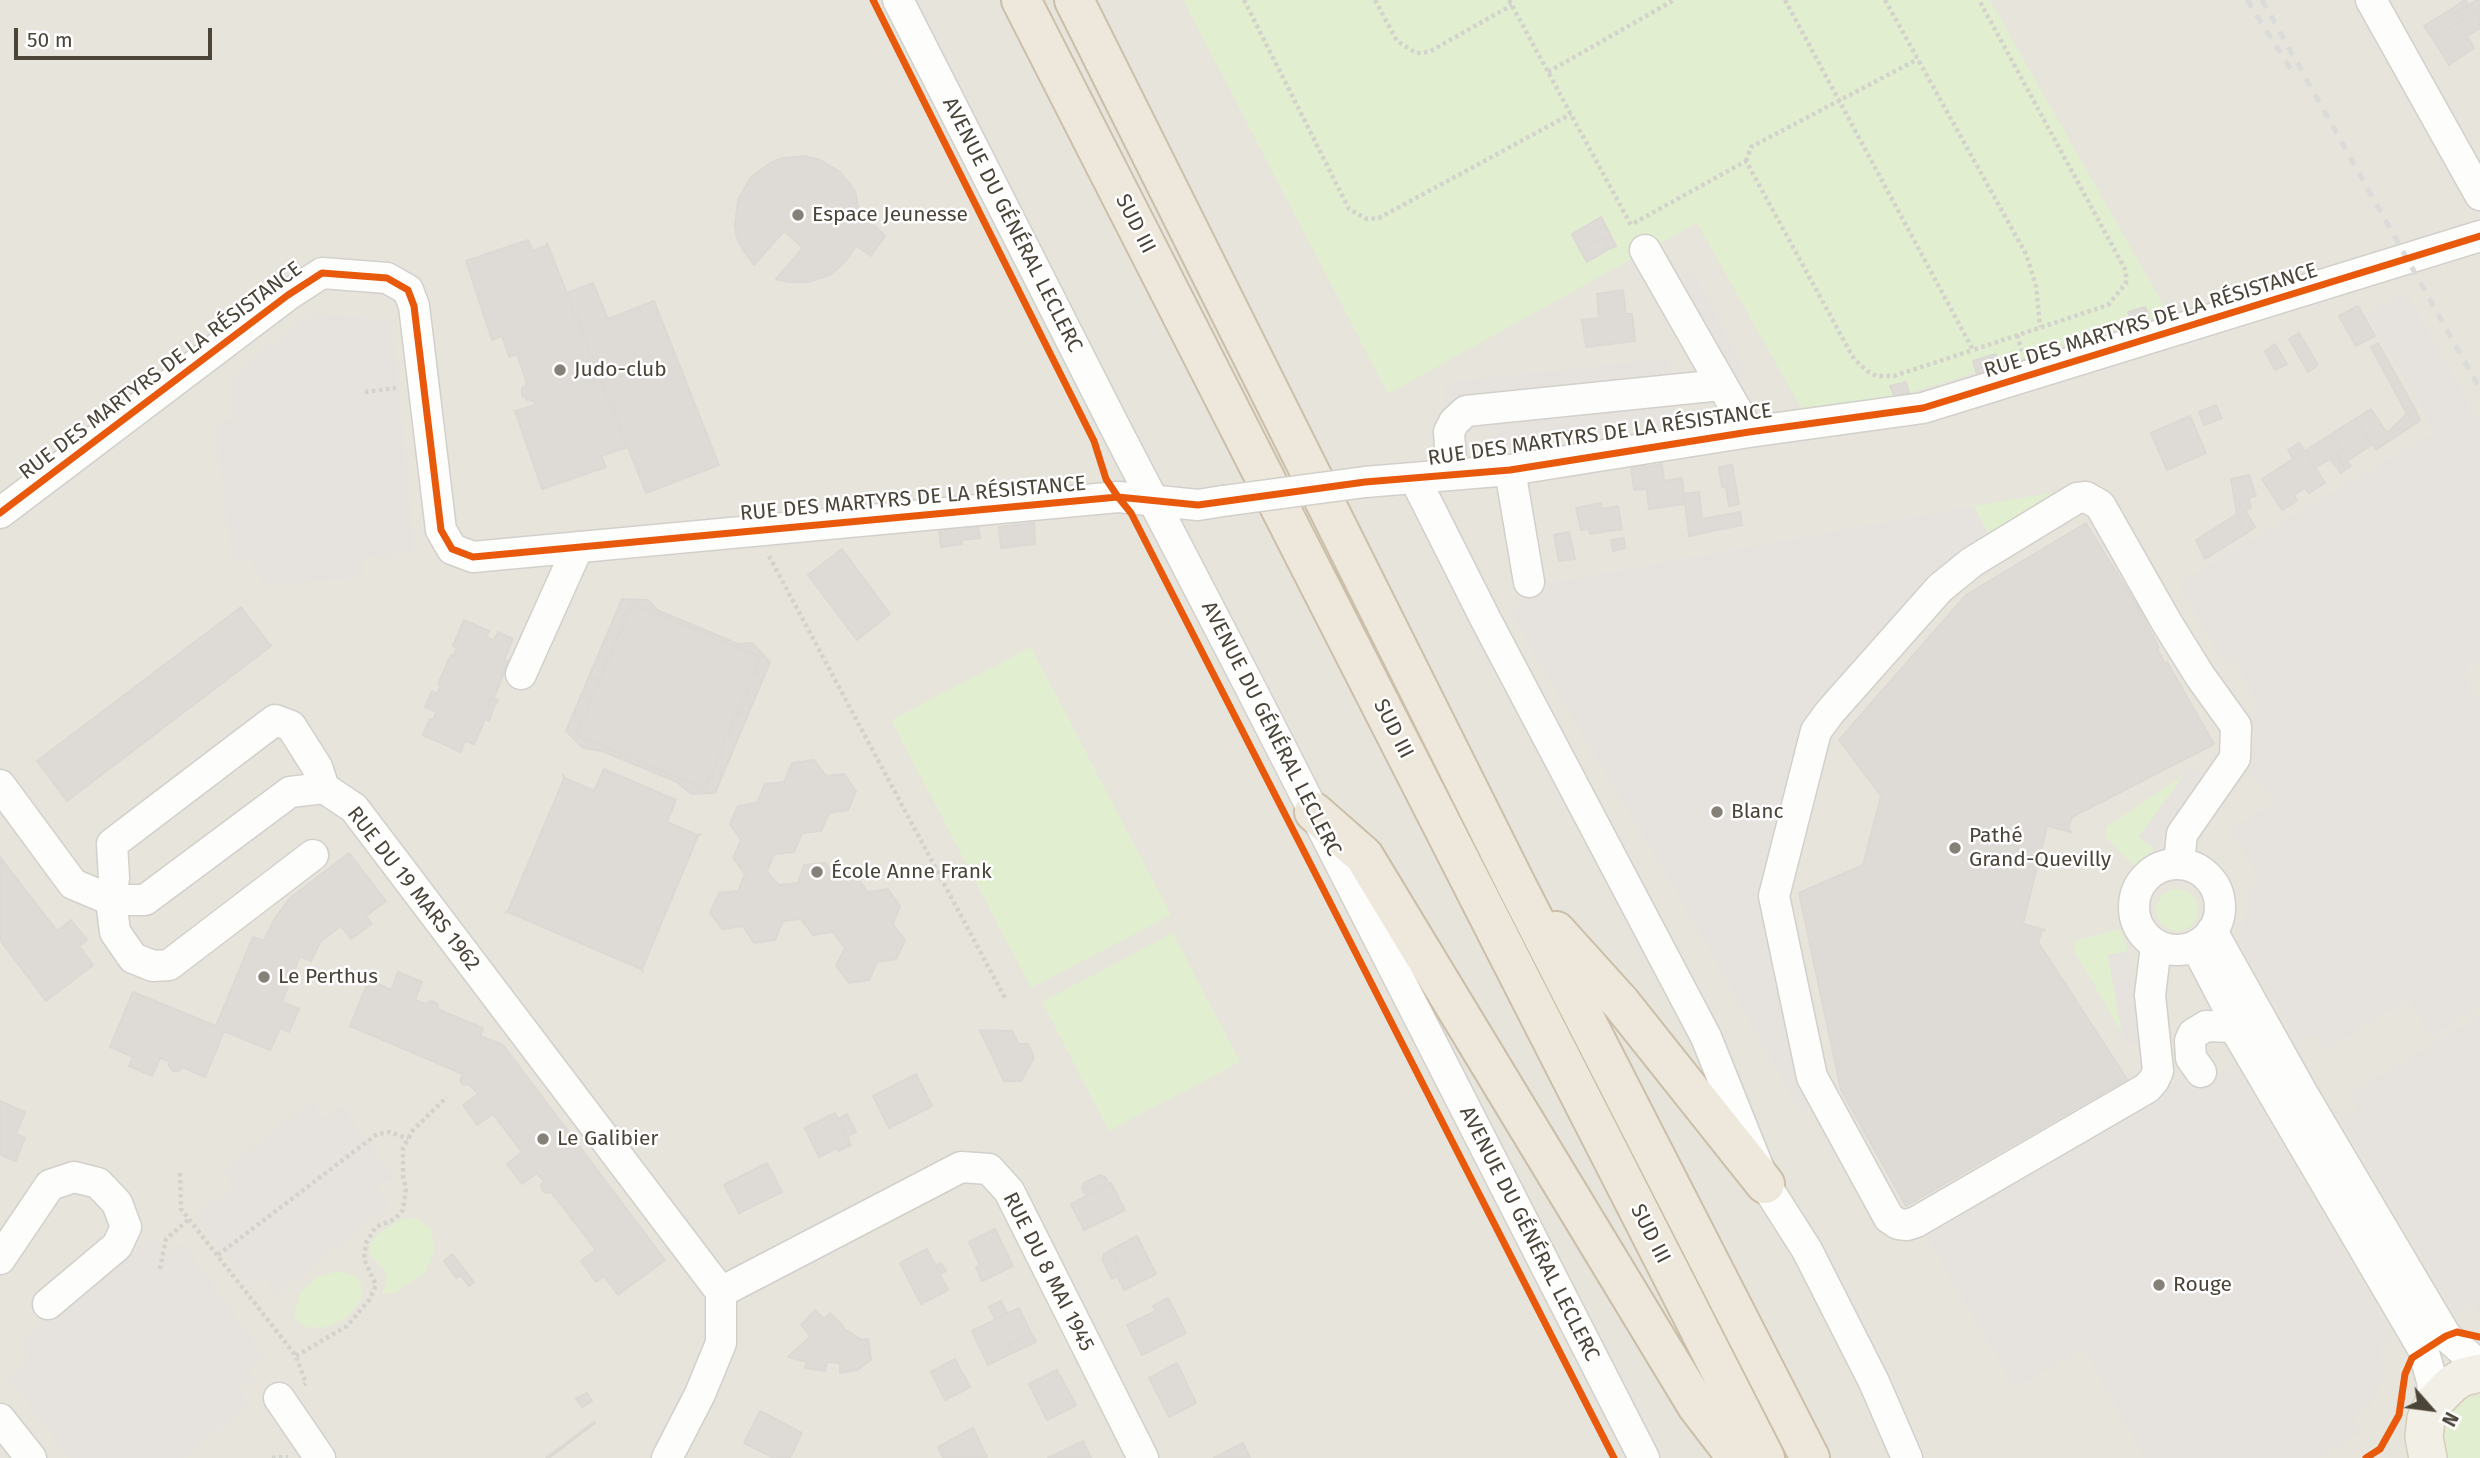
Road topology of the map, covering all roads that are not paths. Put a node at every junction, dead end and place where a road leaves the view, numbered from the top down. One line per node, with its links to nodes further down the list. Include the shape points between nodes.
1 (898, 0): 13 (street, AVENUE DU GÉNÉRAL LECLERC)
2 (1021, 0): 45 (highway, SUD III)
3 (1074, 0): 23 (highway, SUD III)
4 (2371, 0): 5 (street)
5 (2480, 195)
6 (2480, 236): 9 (street, RUE DES MARTYRS DE LA RÉSISTANCE, via 1923,408)
7 (1638, 237): 8 (street)
8 (1721, 385): 9 (street); 11 (street, via 1466,411 1449,432)
9 (1748, 432): 10 (street, RUE DES MARTYRS DE LA RÉSISTANCE)
10 (1510, 470): 11 (street, RUE DES MARTYRS DE LA RÉSISTANCE); 16 (street)
11 (1452, 475): 12 (street, RUE DES MARTYRS DE LA RÉSISTANCE)
12 (1415, 479): 13 (street, RUE DES MARTYRS DE LA RÉSISTANCE, bridge, via 1198,505); 29 (street, via 1706,1037)
13 (1155, 503): 15 (street, RUE DES MARTYRS DE LA RÉSISTANCE, via 1118,498); 20 (street, AVENUE DU GÉNÉRAL LECLERC)
14 (0, 513): 15 (street, RUE DES MARTYRS DE LA RÉSISTANCE, via 322,273 387,278 408,290 414,306 440,530 452,548 473,556)
15 (578, 547): 17 (street)
16 (1529, 582)
17 (521, 674)
18 (0, 785): 24 (street, via 73,884)
19 (324, 788): 24 (street, via 290,792 145,900); 24 (street, via 317,767 291,726 275,720 112,844); 31 (street, RUE DU 19 MARS 1962, via 354,808)
20 (1314, 812): 43 (street, AVENUE DU GÉNÉRAL LECLERC); 44 (highway, via 1364,856 1697,1406)
21 (313, 855): 24 (street, via 169,965 153,966 134,958 115,932)
22 (2179, 863): 25 (street, via 2203,872 2218,893 2218,920); 26 (street, via 2151,871 2134,895 2137,925); 26 (street, via 2182,834 2235,758 2236,726 2167,623 2100,505 2086,497 2077,498 1972,562 1940,588 1816,731 1774,896 1812,1077 1889,1218 1898,1224 1916,1222 2147,1088 2158,1071 2150,995)
23 (1519, 890): 29 (highway, via 1621,1003); 46 (highway, SUD III)
24 (111, 900)
25 (2204, 939): 26 (street, via 2183,950); 27 (street); 33 (street, via 2298,1085 2446,1336)
26 (2156, 946)
27 (2234, 1027): 28 (street, via 2206,1026 2193,1034 2191,1058); 36 (street, via 2423,1349)
28 (2201, 1072)
29 (1765, 1184): 47 (street, via 1807,1250)
30 (0, 1259): 32 (street, via 50,1185 74,1177 98,1183 117,1203 126,1227 117,1246)
31 (721, 1292): 41 (street, via 721,1343); 42 (street, RUE DU 8 MAI 1945, via 961,1167 989,1169 1009,1191)
32 (48, 1304)
33 (2480, 1366)
34 (2480, 1373): 36 (main road, via 2463,1377)
35 (279, 1398): 40 (street)
36 (2434, 1402): 38 (main road)
37 (0, 1419): 39 (street)
38 (2419, 1451)
39 (31, 1458)
40 (320, 1458)
41 (667, 1458)
42 (1143, 1458)
43 (1644, 1458)
44 (1737, 1458)
45 (1765, 1458)
46 (1810, 1458)
47 (1907, 1458)

